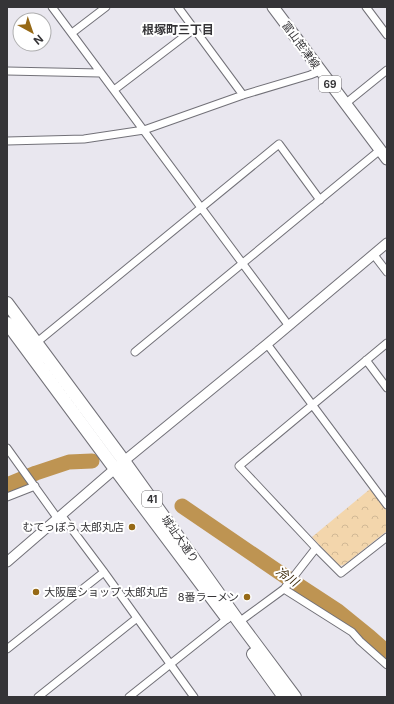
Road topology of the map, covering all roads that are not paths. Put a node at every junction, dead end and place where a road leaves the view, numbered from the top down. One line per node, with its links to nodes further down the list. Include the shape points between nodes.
1 (52, 7): 7 (street)
2 (106, 7): 7 (street)
3 (178, 7): 6 (street)
4 (366, 7): 8 (street)
5 (276, 8): 11 (main road, 富山笹津線 / 69)
6 (194, 29): 13 (street); 14 (street)
7 (72, 33): 12 (street)
8 (387, 35)
9 (387, 70): 15 (street)
10 (7, 71): 12 (street)
11 (320, 71): 14 (street); 15 (main road, 富山笹津線 / 69)
12 (100, 72): 13 (street)
13 (114, 90): 16 (street)
14 (243, 95): 16 (street)
15 (345, 104): 18 (main road, 富山笹津線 / 69)
16 (144, 130): 17 (street, via 84,139); 21 (street)
17 (7, 141)
18 (380, 150): 19 (main road, 富山笹津線 / 69); 20 (street)
19 (387, 159)
20 (320, 200): 21 (street, via 279,144); 24 (street)
21 (202, 208): 24 (street); 29 (street)
22 (387, 244): 23 (street)
23 (374, 255): 25 (street); 28 (street)
24 (243, 263): 28 (street); 32 (street)
25 (387, 272)
26 (7, 303): 29 (highway, 城址大通り / 41)
27 (7, 323): 38 (highway, 城址大通り / 41)
28 (289, 326): 31 (street)
29 (36, 343): 37 (highway, 城址大通り / 41)
30 (387, 343): 33 (street)
31 (267, 344): 35 (street); 37 (street)
32 (135, 352)
33 (366, 360): 34 (street); 35 (street)
34 (387, 388)
35 (311, 405): 41 (street); 44 (street, via 239,466)
36 (7, 448): 39 (street)
37 (124, 461): 38 (street); 50 (highway, 城址大通り / 41)
38 (115, 469): 42 (street); 49 (highway, 城址大通り / 41)
39 (35, 486): 40 (street); 42 (street)
40 (7, 497)
41 (387, 505)
42 (60, 517): 45 (street); 46 (street)
43 (387, 537): 44 (street, via 341,573)
44 (316, 548): 47 (street)
45 (7, 562)
46 (104, 572): 48 (street); 51 (street)
47 (284, 589): 50 (street); 53 (street, via 352,632)
48 (137, 618): 52 (street); 54 (street)
49 (227, 618): 52 (street); 57 (highway, 城址大通り / 41)
50 (239, 622): 58 (highway, 城址大通り / 41)
51 (7, 649)
52 (170, 664): 55 (street); 56 (street)
53 (387, 665)
54 (38, 697)
55 (129, 697)
56 (194, 697)
57 (284, 697)
58 (295, 697)

